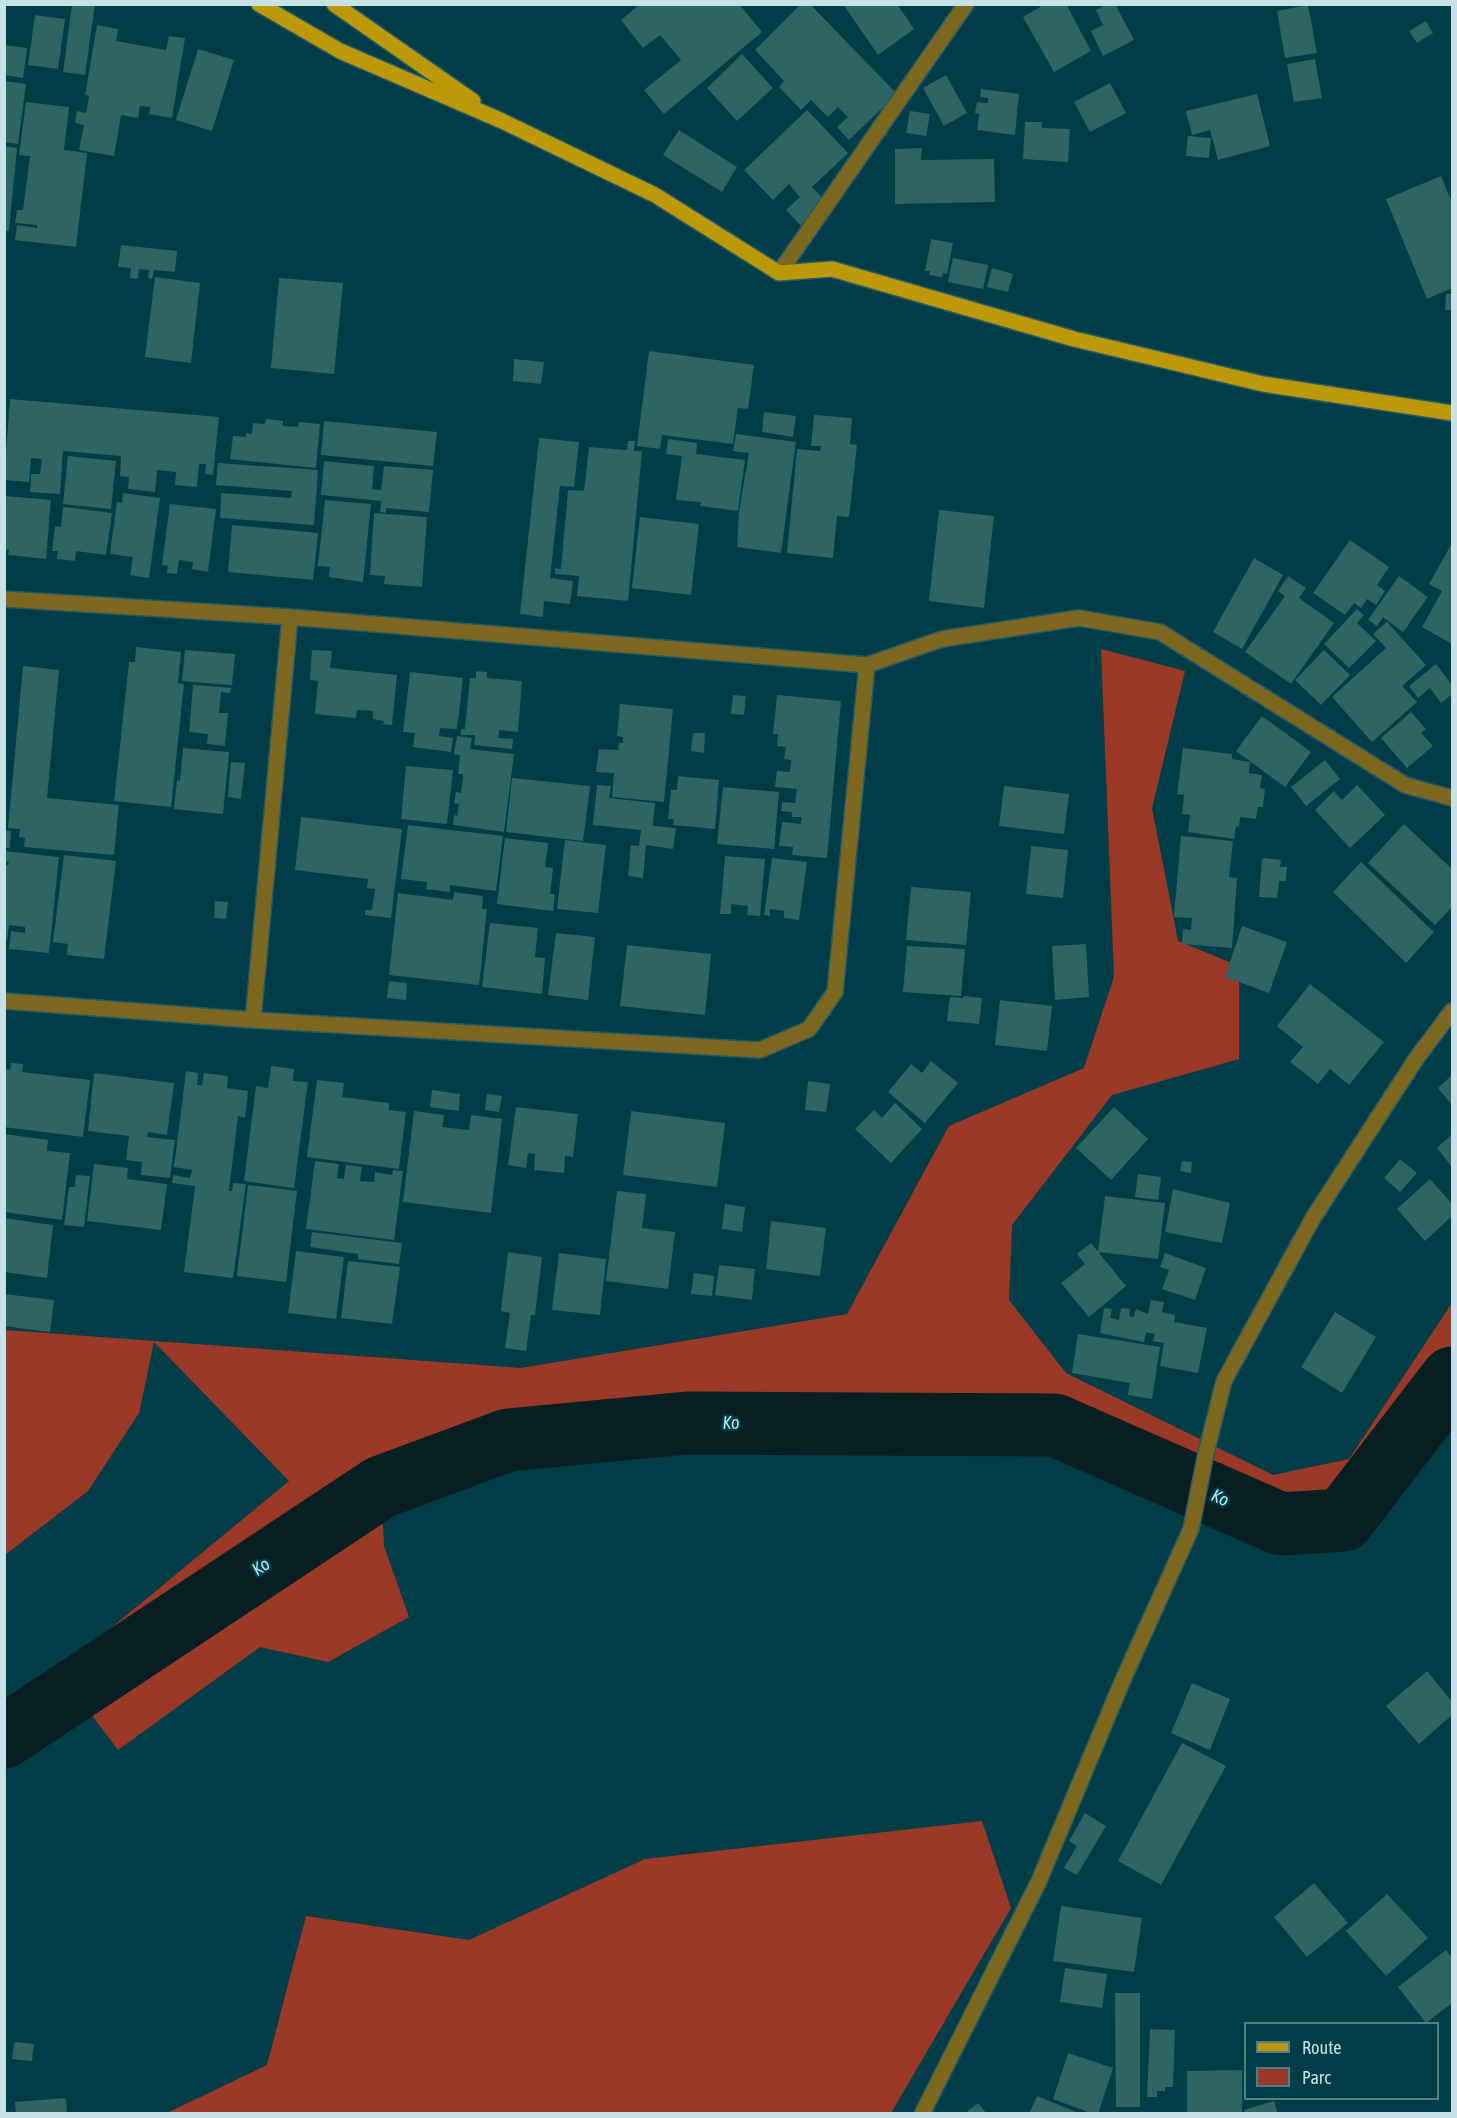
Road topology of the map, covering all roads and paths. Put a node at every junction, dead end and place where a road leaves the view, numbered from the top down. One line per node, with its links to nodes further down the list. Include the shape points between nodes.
1 (259, 4): 4 (main road, via 340,51)
2 (334, 4): 4 (main road)
3 (966, 4): 5 (street)
4 (500, 120): 5 (main road, via 655,195)
5 (779, 273): 6 (main road, via 832,269 1074,339 1263,384)
6 (1452, 412)
7 (4, 599): 8 (street)
8 (290, 617): 9 (street); 13 (street)
9 (867, 665): 10 (street, via 942,639 1079,618 1160,632 1405,785); 13 (street, via 835,992 809,1029 760,1050)
10 (1452, 798)
11 (4, 1001): 13 (street)
12 (1452, 1011): 14 (street, via 1312,1218 1224,1381 1191,1529 1039,1881)
13 (254, 1020)
14 (922, 2114)

